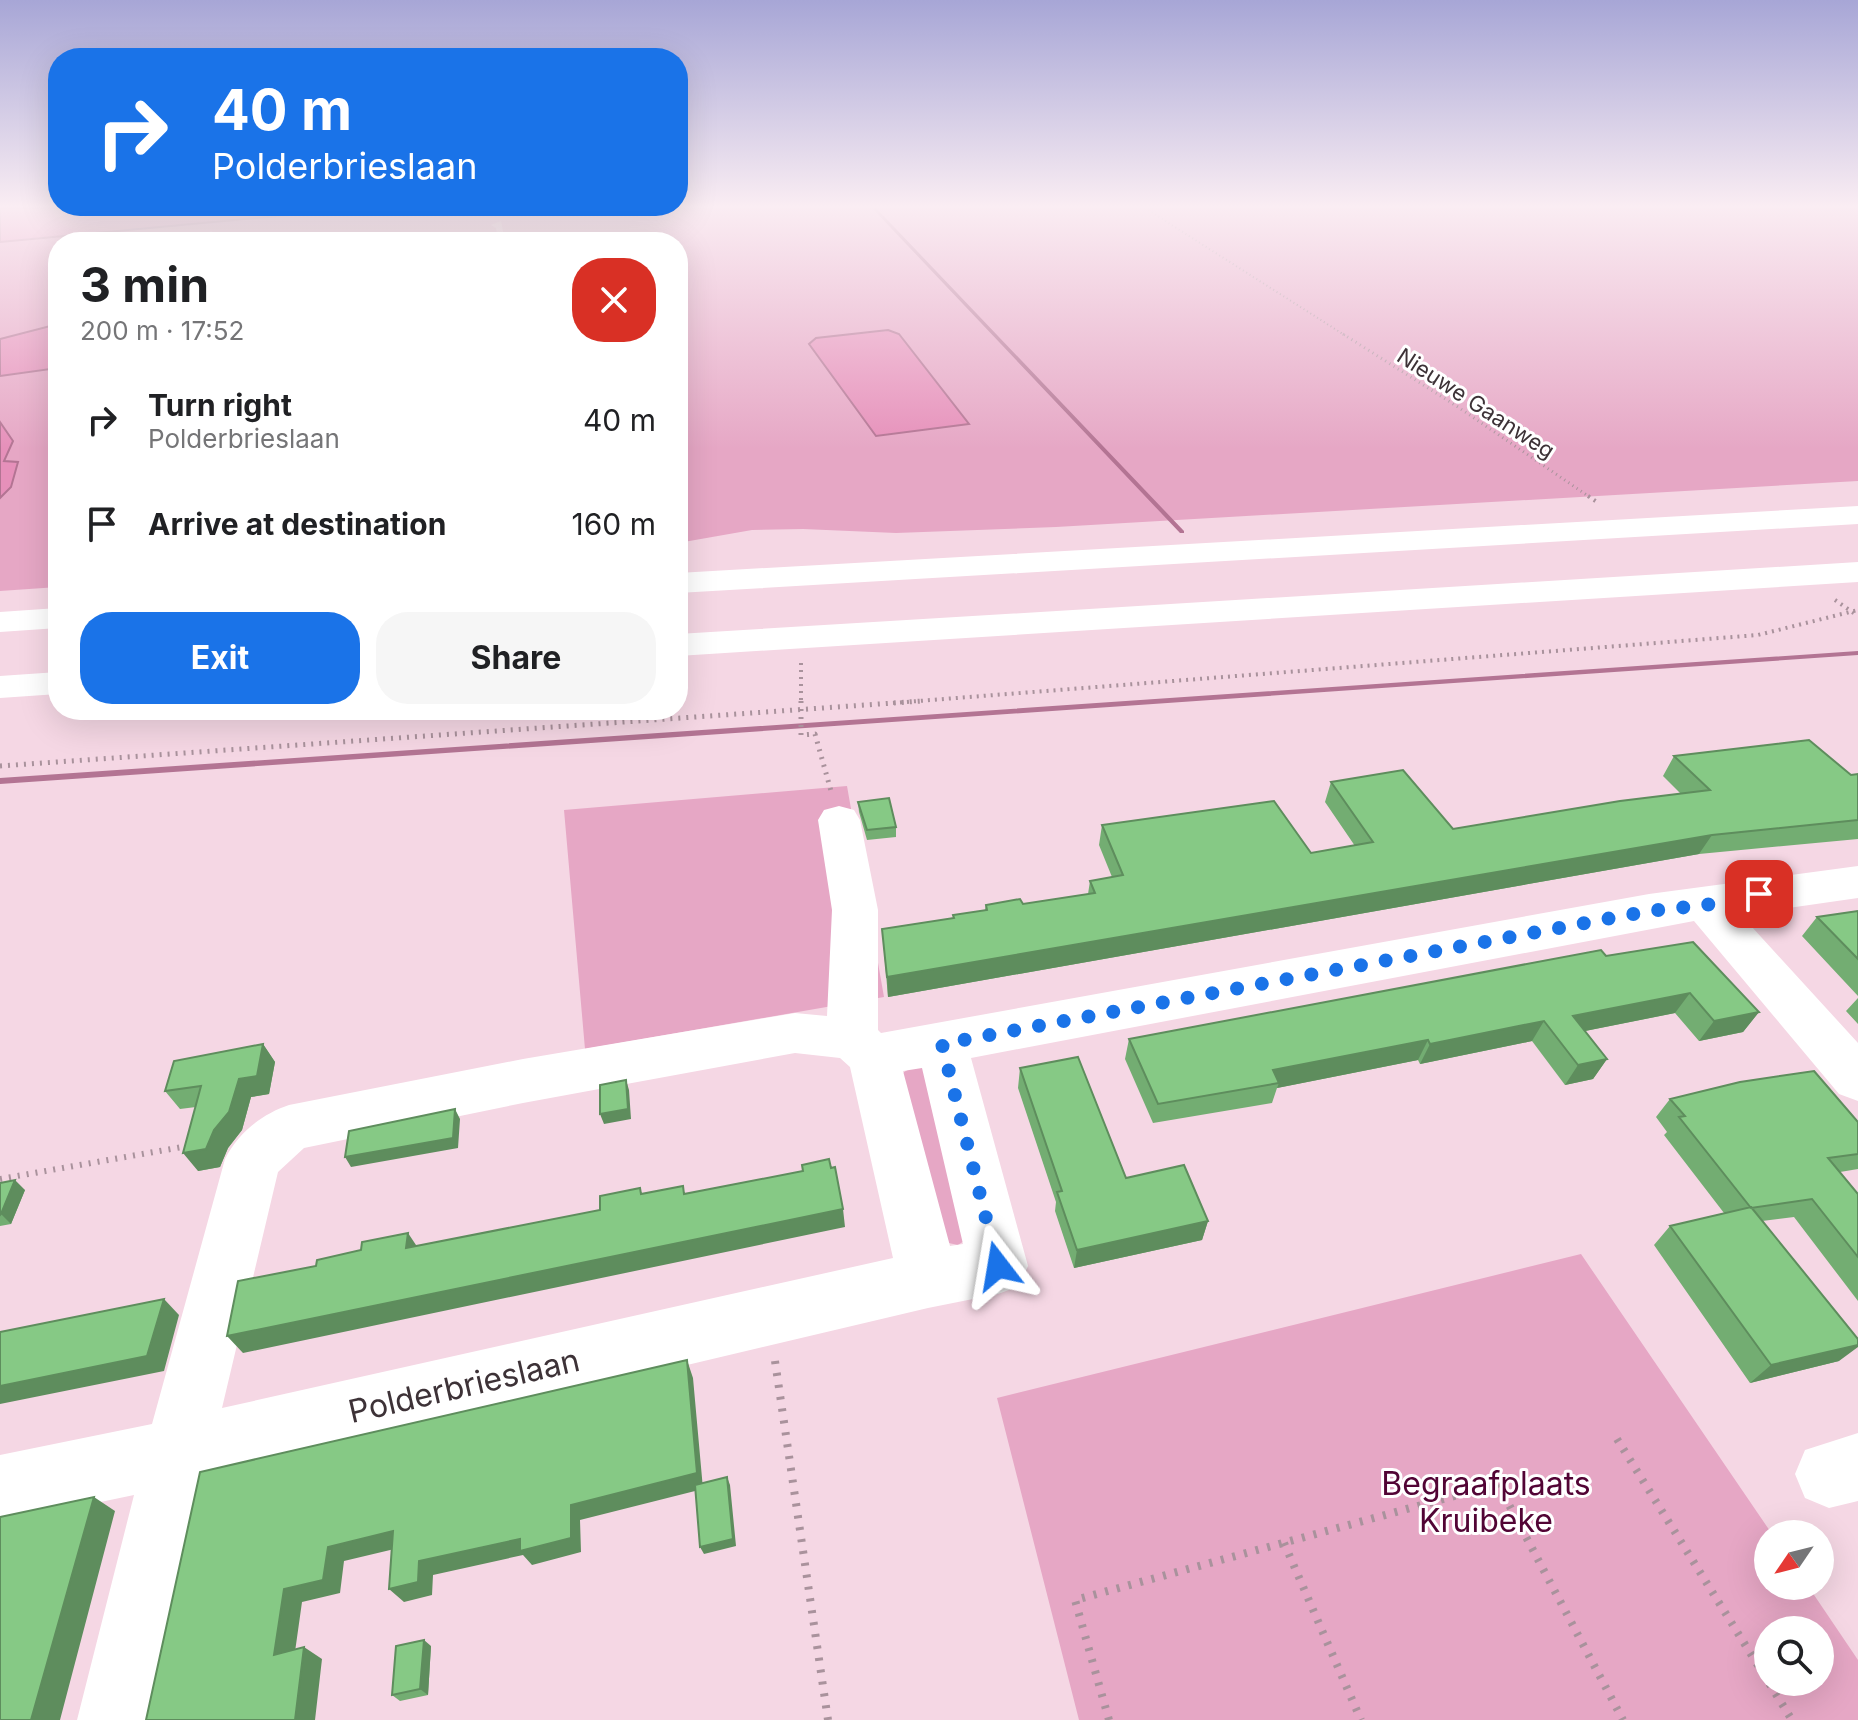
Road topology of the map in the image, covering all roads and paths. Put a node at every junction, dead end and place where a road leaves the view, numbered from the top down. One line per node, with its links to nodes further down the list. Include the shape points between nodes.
1 (1271, 288): 2 (path, Nieuwe Gaanweg)
2 (1588, 495)
3 (1858, 515): 5 (street)
4 (1858, 572): 9 (street)
5 (688, 582)
6 (1858, 613): 13 (path, via 1850,610 1758,635)
7 (48, 619): 8 (street)
8 (0, 622)
9 (801, 638): 10 (street); 13 (path)
10 (688, 644)
11 (48, 684): 12 (street)
12 (0, 687)
13 (800, 713): 14 (path); 15 (path, via 801,735 815,734)
14 (0, 766)
15 (839, 820): 19 (street, via 855,910)
16 (1858, 882): 17 (street)
17 (1706, 905): 18 (street, via 1649,911); 20 (street)
18 (942, 1044): 19 (street); 23 (street, Polderbrieslaan, via 998,1266)
19 (863, 1048): 23 (street); 26 (street, via 795,1033 289,1128 253,1159)
20 (1858, 1079)
21 (198, 1144): 22 (path)
22 (0, 1179)
23 (928, 1279): 24 (street, Polderbrieslaan)
24 (768, 1316): 26 (street, Polderbrieslaan); 30 (path)
25 (1617, 1439): 34 (path)
26 (178, 1452): 27 (street, Polderbrieslaan); 29 (street)
27 (0, 1489)
28 (1284, 1543): 31 (path, via 1075,1600); 32 (path); 33 (path, via 1498,1484)
29 (116, 1720)
30 (828, 1720)
31 (1109, 1720)
32 (1361, 1720)
33 (1623, 1720)
34 (1792, 1720)

